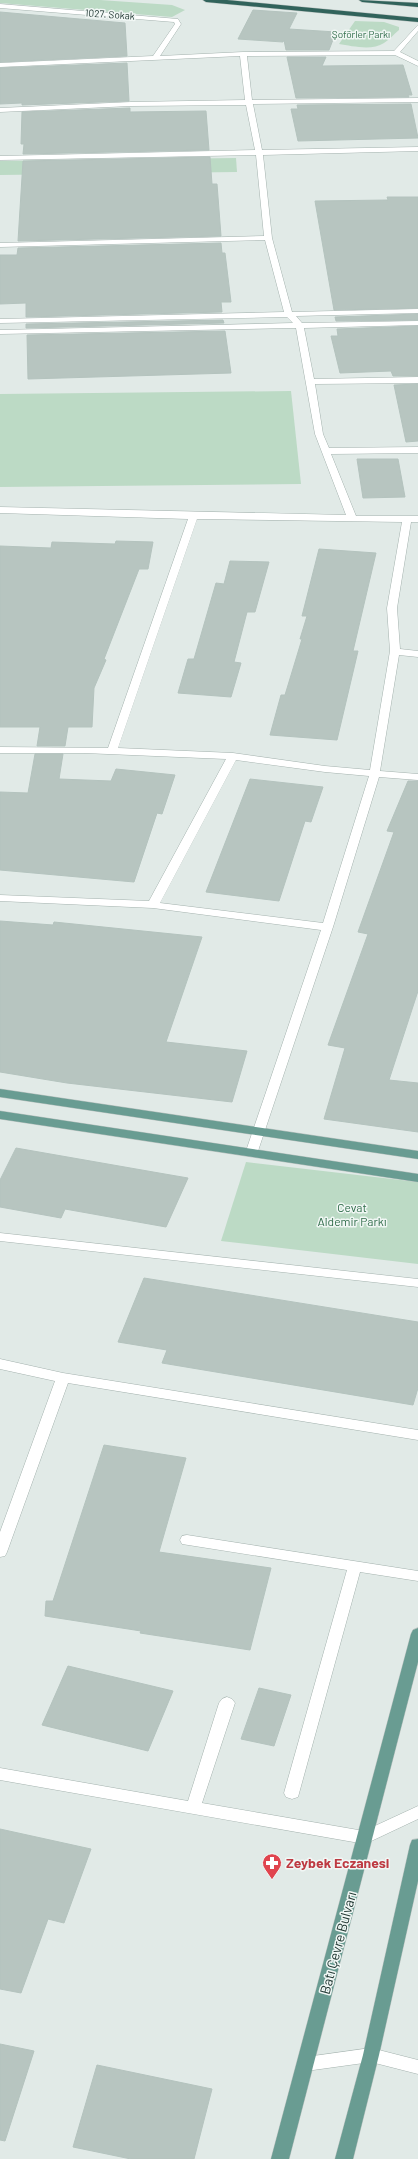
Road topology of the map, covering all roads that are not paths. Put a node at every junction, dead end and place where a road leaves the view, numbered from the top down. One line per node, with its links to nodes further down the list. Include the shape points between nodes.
1 (206, 0): 5 (highway)
2 (362, 0): 3 (highway)
3 (418, 5)
4 (0, 6): 9 (street, 1027. Sokak, via 176,20 178,24)
5 (418, 20)
6 (418, 27): 7 (street)
7 (396, 53): 8 (street); 10 (street)
8 (243, 54): 9 (street); 13 (street)
9 (156, 57): 11 (street)
10 (418, 64)
11 (0, 65)
12 (418, 100): 13 (street)
13 (249, 102): 14 (street); 16 (street)
14 (0, 110)
15 (418, 150): 16 (street)
16 (259, 152): 17 (street); 18 (street)
17 (0, 158)
18 (268, 238): 19 (street); 21 (street)
19 (0, 245)
20 (418, 311): 21 (street)
21 (289, 314): 22 (street); 24 (street)
22 (0, 321)
23 (418, 323): 24 (street)
24 (300, 326): 25 (street); 27 (street)
25 (0, 332)
26 (418, 380): 27 (street)
27 (310, 382): 29 (street, via 320,434)
28 (418, 450): 29 (street)
29 (326, 451): 32 (street)
30 (0, 510): 31 (street)
31 (193, 516): 32 (street); 37 (street)
32 (352, 518): 33 (street)
33 (412, 519): 34 (street, via 392,608)
34 (395, 652): 35 (street); 39 (street)
35 (418, 654)
36 (0, 750): 37 (street)
37 (112, 752): 38 (street)
38 (233, 756): 39 (street, via 325,769); 42 (street)
39 (375, 772): 40 (street); 43 (street)
40 (418, 777)
41 (0, 898): 42 (street)
42 (153, 905): 43 (street)
43 (327, 927): 46 (street)
44 (0, 1093): 46 (main road)
45 (0, 1115): 47 (main road)
46 (258, 1131): 47 (street); 48 (main road)
47 (252, 1151): 49 (main road)
48 (418, 1155)
49 (418, 1178)
50 (0, 1236): 51 (street)
51 (418, 1283)
52 (0, 1364): 53 (street)
53 (63, 1378): 54 (street); 56 (street)
54 (418, 1435)
55 (187, 1540): 57 (street)
56 (0, 1552)
57 (355, 1566): 58 (street); 62 (street)
58 (418, 1576)
59 (418, 1634): 65 (main road, Batı Çevre Bulvarı)
60 (227, 1703): 63 (street)
61 (0, 1774): 63 (street)
62 (292, 1793)
63 (193, 1808): 65 (street)
64 (418, 1812): 65 (street)
65 (366, 1838): 68 (main road, Batı Çevre Bulvarı)
66 (418, 1845): 67 (main road)
67 (371, 2055): 68 (street); 69 (street); 71 (main road)
68 (306, 2064): 70 (main road, Batı Çevre Bulvarı)
69 (418, 2067)
70 (280, 2159)
71 (344, 2159)

